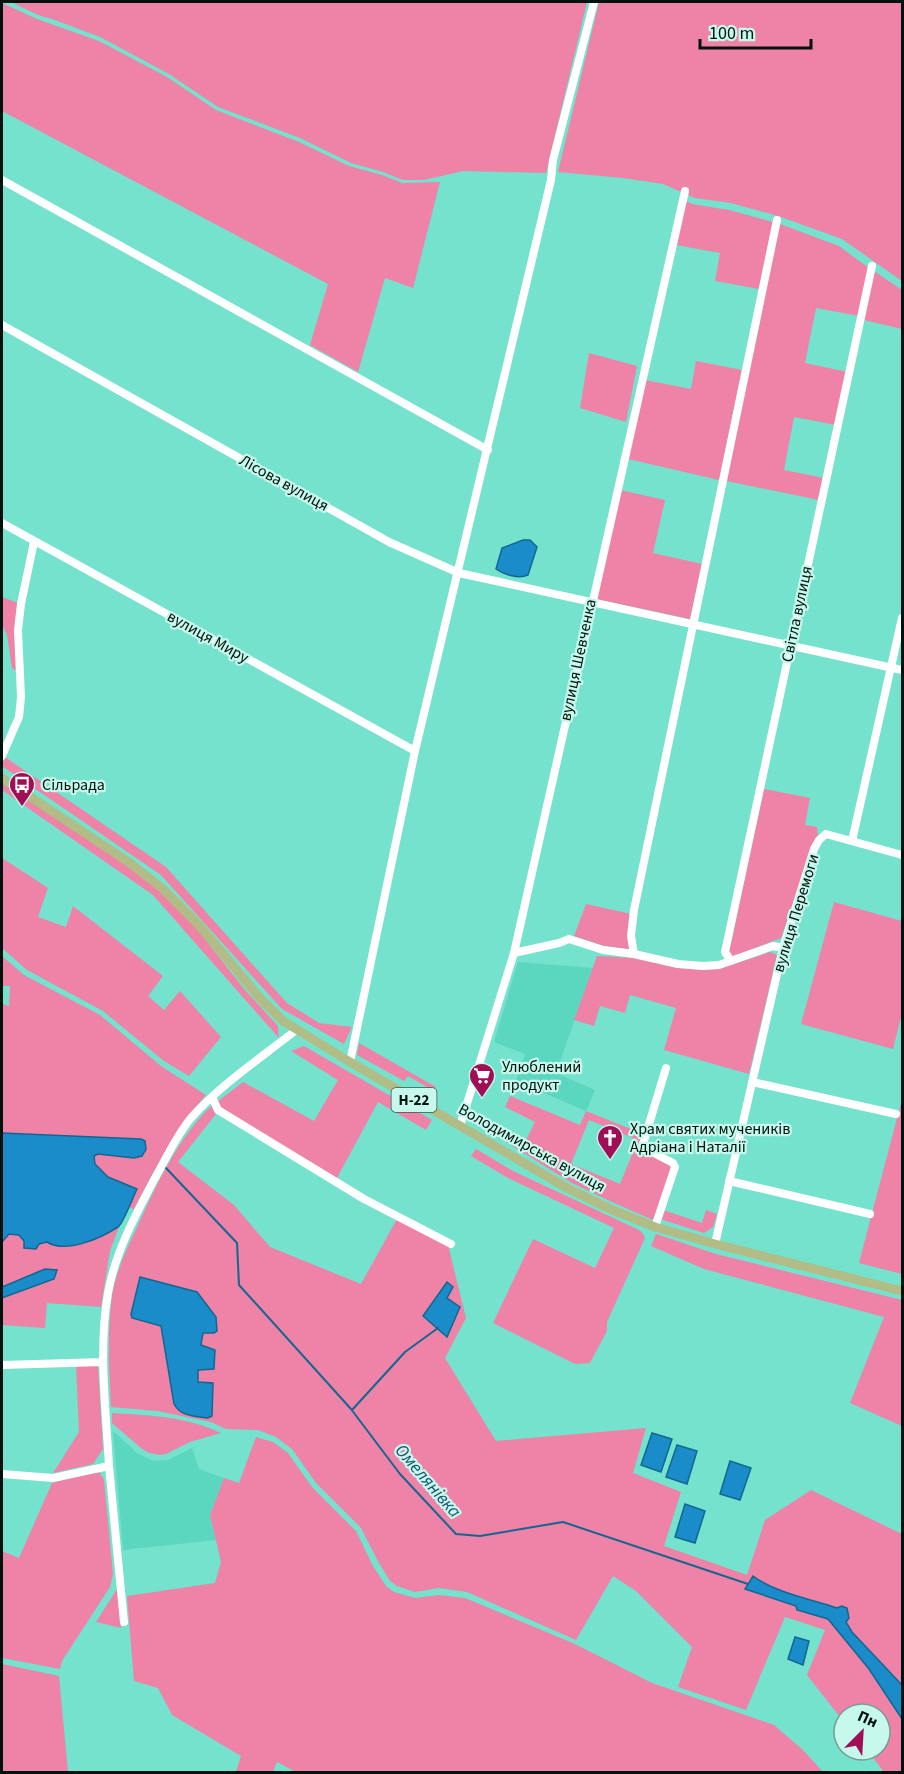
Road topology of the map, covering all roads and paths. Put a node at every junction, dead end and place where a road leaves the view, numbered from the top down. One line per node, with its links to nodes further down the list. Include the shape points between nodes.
1 (594, 2): 7 (street, via 553,160)
2 (2, 180): 7 (street)
3 (685, 191): 11 (street, вулиця Шевченка)
4 (777, 220): 13 (street)
5 (872, 266): 14 (street, Світла вулиця)
6 (2, 325): 10 (street, Лісова вулиця, via 389,542)
7 (488, 450): 10 (street)
8 (2, 523): 9 (street, вулиця Миру)
9 (34, 542): 17 (street, вулиця Миру); 18 (street, via 18,630 19,717)
10 (459, 573): 11 (street, Лісова вулиця); 17 (street)
11 (591, 602): 13 (street, Лісова вулиця); 23 (street, вулиця Шевченка)
12 (903, 618): 15 (street)
13 (693, 624): 14 (street, Лісова вулиця); 24 (street, via 634,910)
14 (790, 646): 15 (street, Лісова вулиця); 25 (street, Світла вулиця, via 725,952)
15 (892, 668): 16 (street, Лісова вулиця); 20 (street)
16 (903, 670)
17 (416, 751): 27 (street)
18 (2, 756)
19 (2, 778): 26 (main road, Володимирська вулиця / Н-22, via 163,889 259,997)
20 (852, 841): 21 (street); 22 (street, вулиця Перемоги, via 826,834 819,840)
21 (903, 855)
22 (783, 948): 25 (street, via 773,946); 29 (street, вулиця Перемоги)
23 (514, 953): 24 (street, via 569,939 603,950); 32 (street, вулиця Шевченка)
24 (634, 954): 25 (street, via 703,966)
25 (731, 961)
26 (296, 1030): 27 (main road, Володимирська вулиця / Н-22); 30 (street)
27 (350, 1062): 32 (main road, Володимирська вулиця / Н-22)
28 (666, 1068): 35 (street, via 643,1144 675,1167)
29 (752, 1082): 31 (street); 33 (street, вулиця Перемоги)
30 (212, 1097): 36 (street, via 218,1110 364,1199); 39 (street, via 176,1140 117,1259 107,1294)
31 (896, 1114)
32 (460, 1126): 35 (main road, Володимирська вулиця / Н-22, via 567,1188)
33 (729, 1181): 34 (street); 37 (street, вулиця Перемоги)
34 (870, 1214)
35 (655, 1227): 37 (main road, Володимирська вулиця / Н-22)
36 (452, 1244)
37 (715, 1244): 38 (main road, Володимирська вулиця / Н-22)
38 (903, 1291)
39 (103, 1362): 40 (street); 41 (street)
40 (2, 1365)
41 (109, 1466): 42 (street, via 53,1478); 43 (street)
42 (2, 1474)
43 (124, 1622)

